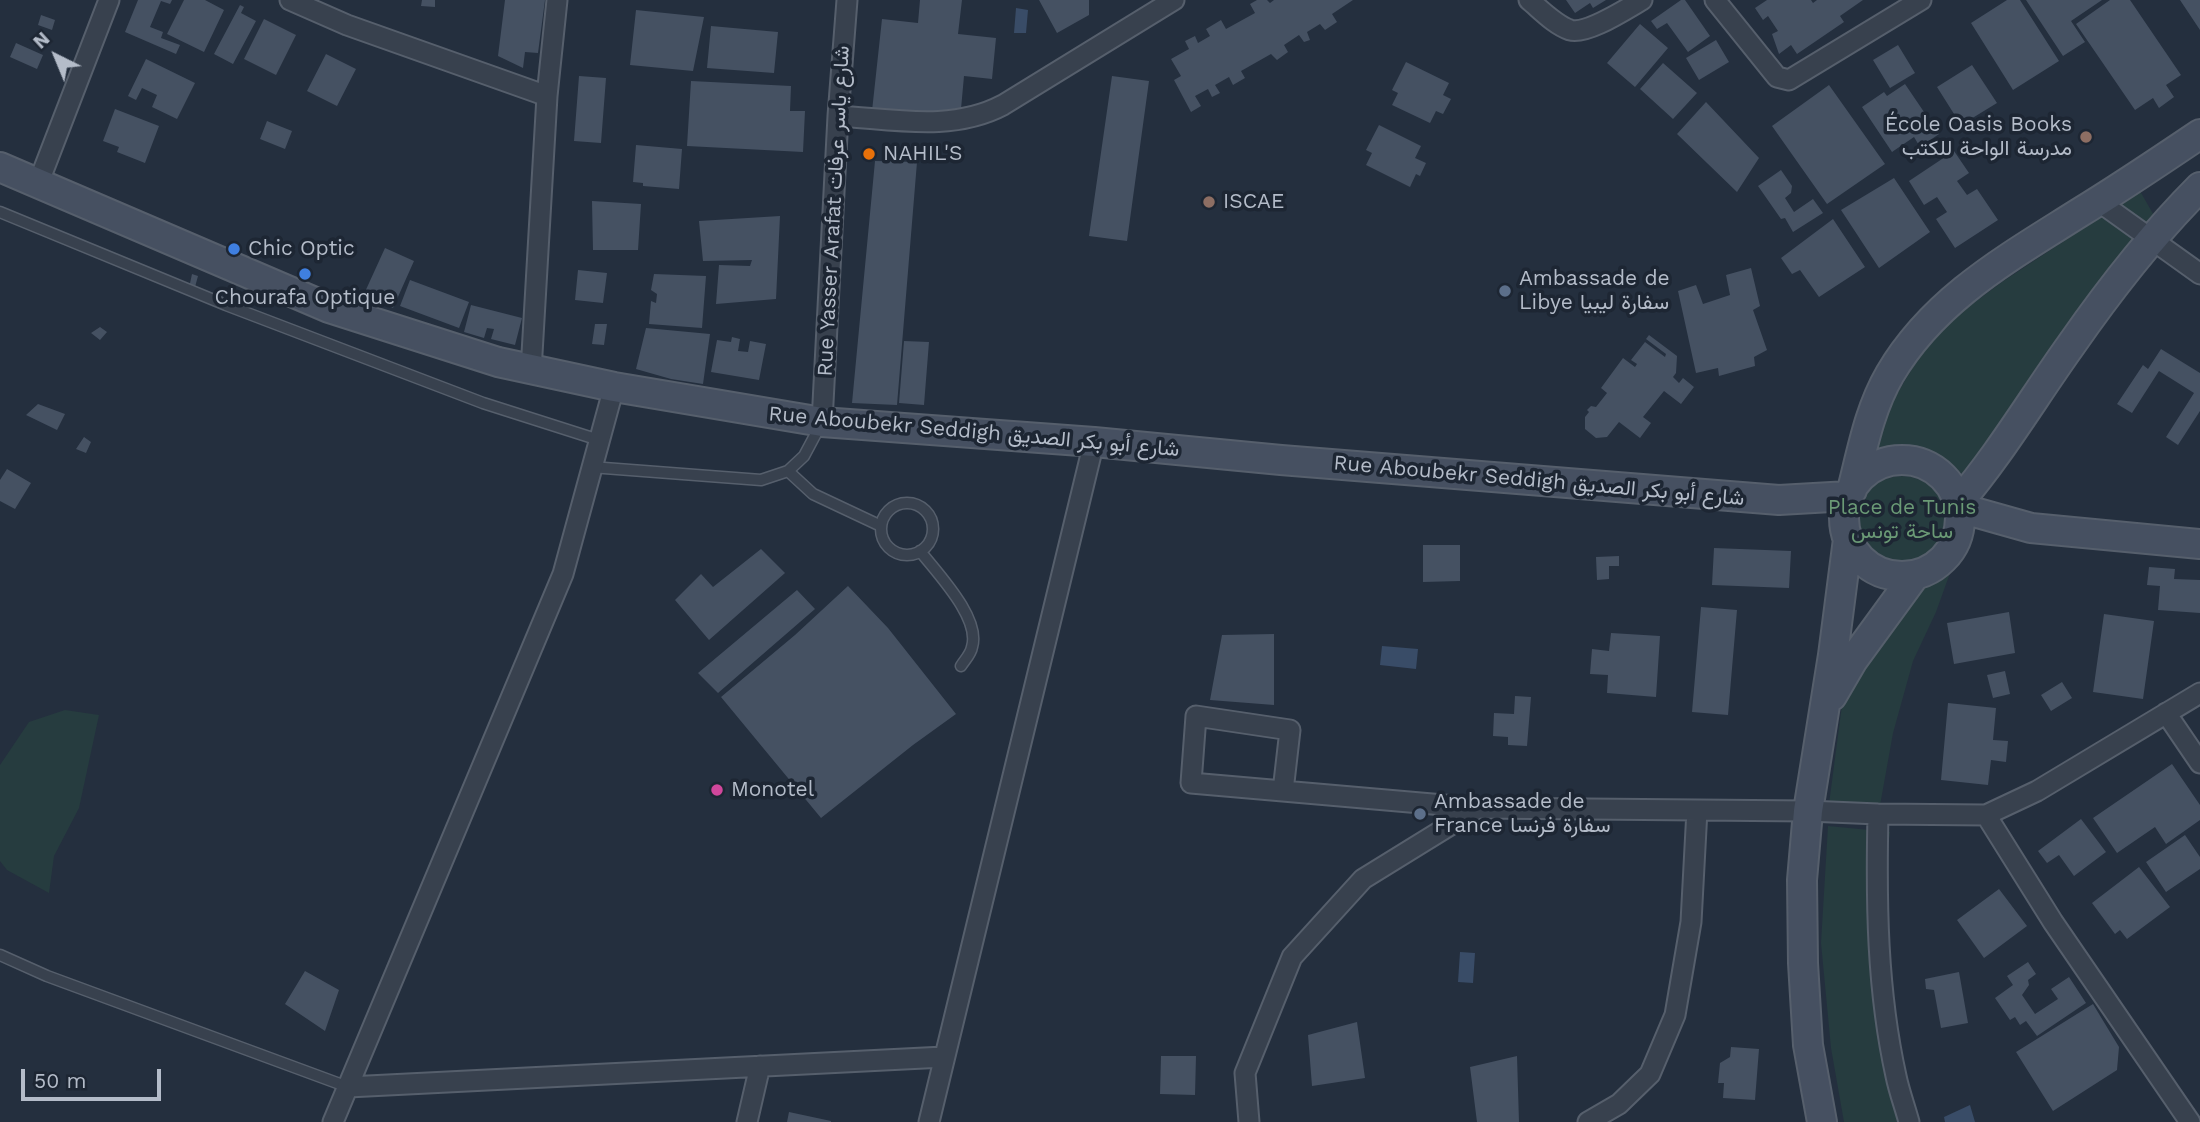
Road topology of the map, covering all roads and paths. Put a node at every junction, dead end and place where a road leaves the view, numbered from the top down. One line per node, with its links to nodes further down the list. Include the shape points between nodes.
1 (109, 0): 14 (street)
2 (290, 0): 10 (street)
3 (557, 0): 10 (street)
4 (847, 0): 11 (street, Rue Yasser Arafat شارع ياسر عرفات)
5 (1174, 0): 11 (street, via 975,118 943,122)
6 (1529, 0): 7 (street, via 1565,27 1578,31)
7 (1642, 0)
8 (1715, 0): 9 (street, via 1783,80 1795,78)
9 (1921, 0)
10 (547, 96): 20 (street)
11 (838, 116): 22 (street, Rue Yasser Arafat شارع ياسر عرفات)
12 (2200, 134): 16 (street)
13 (0, 167): 14 (street, Rue Aboubekr Seddigh شارع أبو بكر الصديق)
14 (38, 184): 20 (street, Rue Aboubekr Seddigh شارع أبو بكر الصديق, via 329,309)
15 (2200, 187): 18 (street)
16 (2098, 201): 18 (street); 28 (street, via 1962,290 1909,347 1873,410)
17 (0, 212): 23 (lane, via 432,384)
18 (2151, 239): 19 (street); 27 (street)
19 (2200, 274)
20 (531, 371): 21 (street, Rue Aboubekr Seddigh شارع أبو بكر الصديق)
21 (614, 387): 22 (street, Rue Aboubekr Seddigh شارع أبو بكر الصديق); 23 (street)
22 (822, 422): 24 (street, Rue Aboubekr Seddigh شارع أبو بكر الصديق); 26 (lane, via 804,456)
23 (599, 440): 25 (street)
24 (1094, 442): 28 (street, Rue Aboubekr Seddigh شارع أبو بكر الصديق, via 1779,500); 47 (street)
25 (591, 467): 26 (lane, via 761,480); 49 (street, via 563,574)
26 (788, 471): 29 (lane, via 813,494)
27 (1959, 506): 28 (street, via 1941,474 1921,463 1898,461 1866,473); 30 (street); 31 (street)
28 (1848, 512): 34 (street, via 1861,559 1880,572); 37 (street)
29 (881, 526): 33 (lane, via 888,547 909,555); 33 (lane, via 893,507 916,505 932,520 929,543)
30 (2031, 528): 31 (street, via 1981,533); 32 (street)
31 (1955, 542): 34 (street, via 1939,563)
32 (2200, 544)
33 (920, 551): 35 (lane, via 972,626 973,646)
34 (1916, 575): 37 (street, via 1853,660)
35 (961, 667)
36 (2200, 692): 38 (street)
37 (1824, 710): 43 (street)
38 (2166, 713): 39 (street); 45 (street, via 2037,791)
39 (2200, 763)
40 (1283, 791): 40 (street, via 1191,783 1196,716 1290,730); 41 (street)
41 (1479, 808): 42 (street); 53 (street, via 1363,879 1292,957 1245,1073)
42 (1697, 810): 43 (street); 54 (street, via 1690,922 1675,1015 1650,1074 1619,1104)
43 (1808, 811): 44 (street); 55 (street, via 1802,880 1803,963 1808,1045)
44 (1878, 814): 45 (street); 56 (street, via 1879,954 1896,1079)
45 (1986, 815): 57 (street)
46 (0, 955): 49 (lane)
47 (944, 1057): 48 (street); 52 (street)
48 (760, 1066): 49 (street); 51 (street)
49 (348, 1087): 50 (street)
50 (333, 1122)
51 (747, 1122)
52 (929, 1122)
53 (1249, 1122)
54 (1588, 1122)
55 (1822, 1122)
56 (1909, 1122)
57 (2190, 1122)

